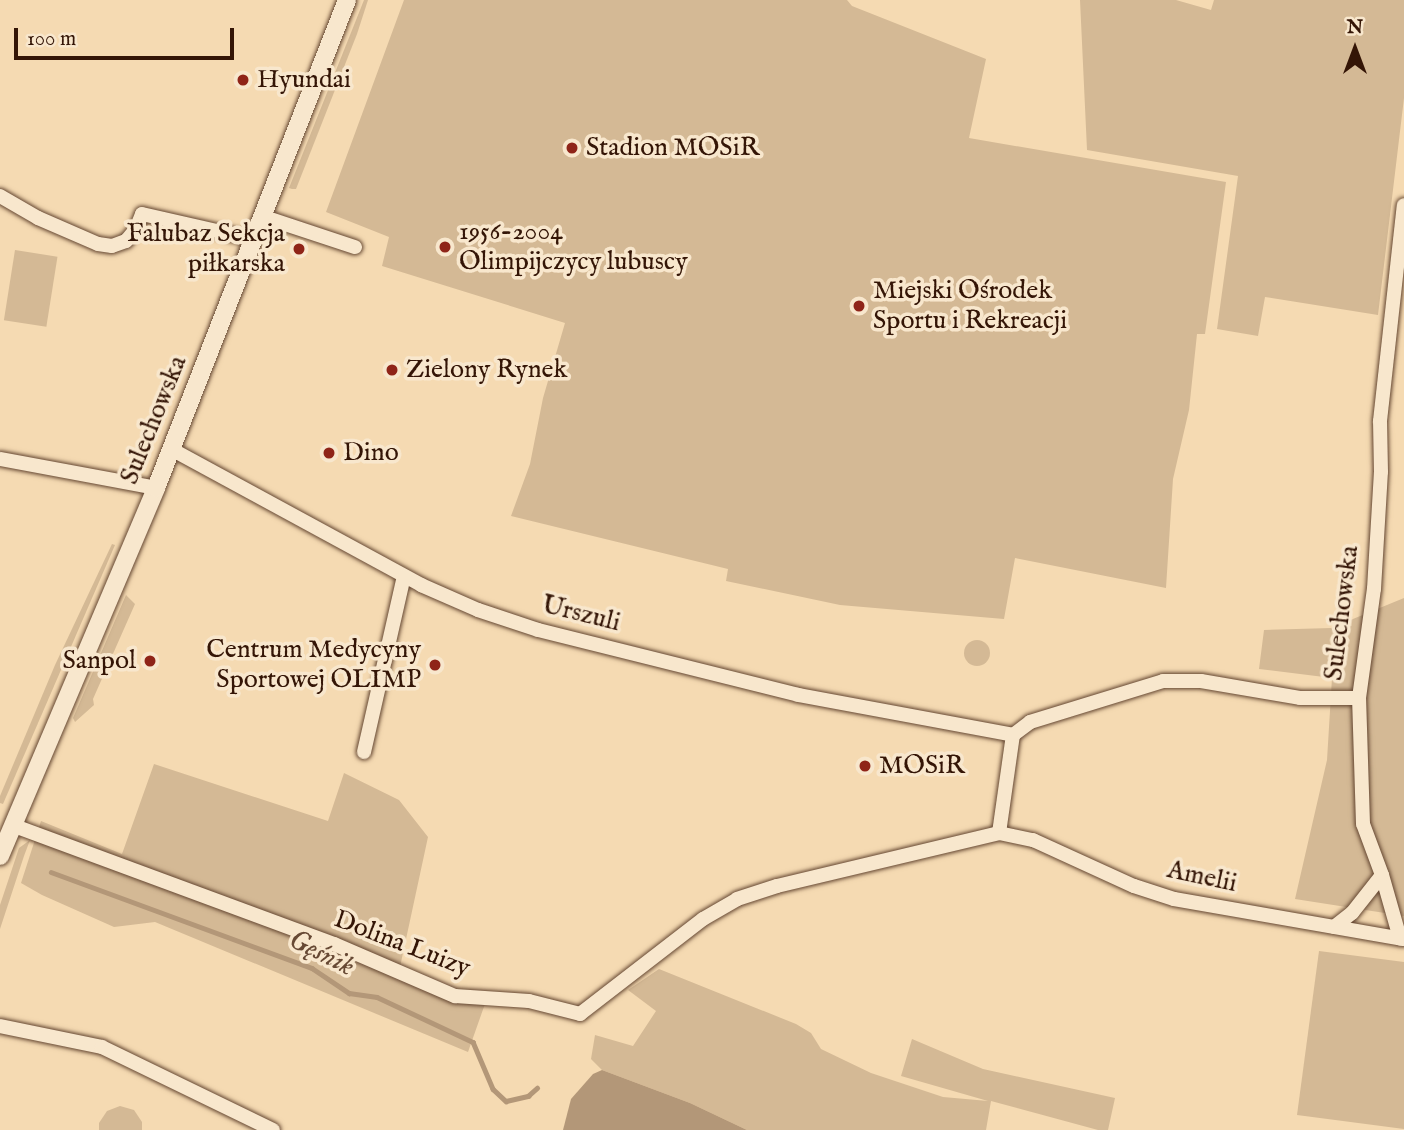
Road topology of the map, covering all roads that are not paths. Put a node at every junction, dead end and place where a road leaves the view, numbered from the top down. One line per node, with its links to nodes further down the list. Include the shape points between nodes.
1 (347, 0): 4 (street, Sulechowska)
2 (0, 196): 5 (street, via 98,244 126,242 142,214)
3 (1404, 205): 11 (street, Sulechowska, via 1380,421 1374,589)
4 (261, 216): 5 (street, Sulechowska); 6 (street)
5 (252, 239): 7 (street, Sulechowska)
6 (355, 247)
7 (171, 449): 9 (street, Sulechowska); 10 (street, Urszuli)
8 (0, 459): 9 (street)
9 (156, 488): 14 (street, Sulechowska)
10 (404, 576): 12 (street, Urszuli, via 460,604 550,633 799,695); 13 (street)
11 (1359, 698): 12 (street, Sulechowska, via 1300,698 1201,681 1163,681 1030,722); 17 (street, via 1363,824)
12 (1013, 735): 15 (street)
13 (364, 752)
14 (12, 825): 15 (street, Dolina Luizy, via 334,944 454,996 529,1000 580,1014 703,919 737,899); 16 (street, Sulechowska)
15 (999, 833): 18 (street, Amelii, via 1033,840 1174,899)
16 (0, 856)
17 (1382, 875): 18 (street, via 1352,913); 19 (street)
18 (1334, 926): 19 (street, Amelii)
19 (1402, 938)
20 (0, 1026): 21 (street, via 102,1047)
21 (273, 1130)

